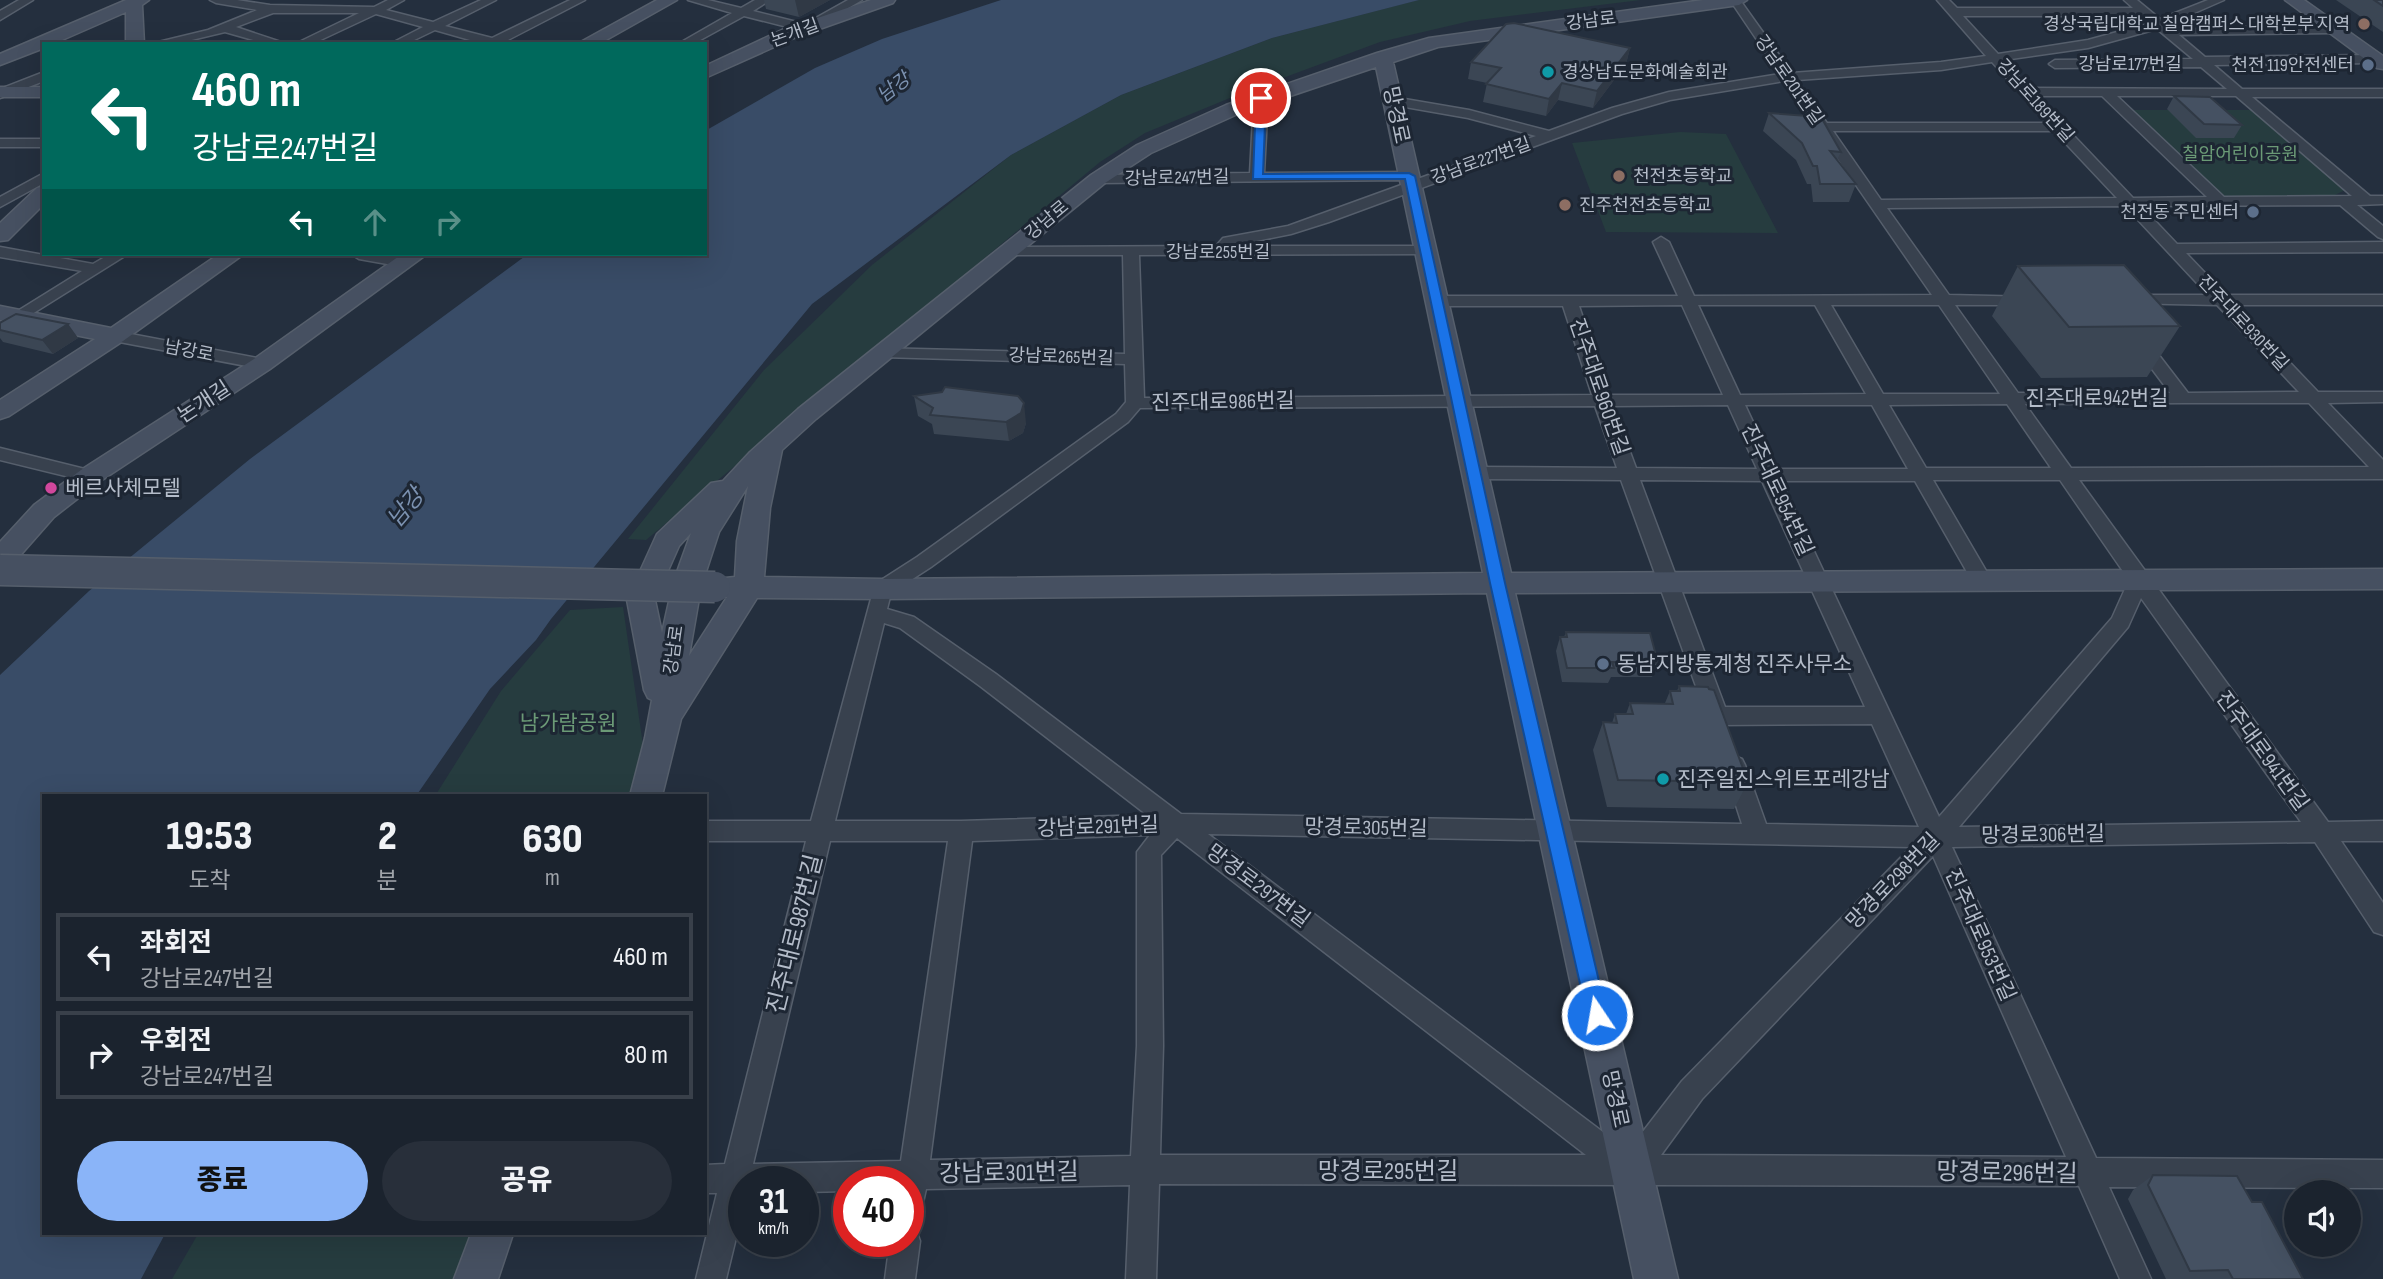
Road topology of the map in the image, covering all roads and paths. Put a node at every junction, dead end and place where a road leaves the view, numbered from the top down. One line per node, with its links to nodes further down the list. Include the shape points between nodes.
1 (27, 0): 25 (street)
2 (137, 0): 32 (street); 43 (street)
3 (216, 0): 19 (street)
4 (294, 0): 19 (street)
5 (398, 0): 20 (street)
6 (490, 0): 26 (street)
7 (579, 0): 38 (street)
8 (669, 0): 39 (street)
9 (694, 0): 22 (street)
10 (765, 0): 22 (street)
11 (856, 0): 27 (street)
12 (887, 0): 27 (street, 논개길)
13 (1737, 0): 41 (street, 강남로, via 1477,35); 49 (street, 강남로201번길)
14 (1943, 0): 23 (street, 강남로189번길)
15 (2070, 0): 21 (street)
16 (2130, 0): 24 (street, 강남로177번길)
17 (2218, 0): 29 (street)
18 (2293, 0): 30 (street)
19 (270, 9): 20 (street); 28 (street)
20 (374, 10): 26 (street); 35 (street)
21 (2083, 11): 23 (street); 24 (street); 31 (street)
22 (742, 12): 27 (street); 40 (street)
23 (1954, 12): 42 (street, 강남로189번길)
24 (2145, 12): 29 (street, 강남로177번길)
25 (0, 16)
26 (434, 26): 36 (street); 37 (street)
27 (807, 27): 47 (street, 논개길)
28 (226, 28): 33 (street); 34 (street)
29 (2164, 28): 30 (street, 강남로177번길); 31 (street, 강남로227번길); 44 (street, 강남로177번길)
30 (2333, 29): 45 (street)
31 (2107, 40): 42 (street, 강남로227번길)
32 (135, 42)
33 (165, 42)
34 (274, 42)
35 (305, 42)
36 (400, 42)
37 (490, 42)
38 (496, 42)
39 (589, 42)
40 (688, 42)
41 (1384, 57): 57 (street, 강남로); 58 (street, 망경로)
42 (1997, 58): 49 (street, 강남로227번길); 51 (street, 강남로189번길)
43 (0, 60)
44 (2204, 62): 45 (street); 46 (street, 강남로177번길); 53 (street, 강남로177번길)
45 (2379, 62)
46 (2055, 64): 52 (street, 강남로189번길)
47 (707, 72)
48 (42, 77): 54 (street)
49 (1786, 77): 59 (street, 강남로201번길); 61 (street, 강남로227번길, via 1669,96)
50 (42, 92): 54 (street)
51 (2025, 92): 52 (street); 60 (street, 강남로189번길)
52 (2082, 92): 55 (street)
53 (2240, 92): 55 (street); 56 (street); 70 (street, 강남로177번길)
54 (1, 93)
55 (2106, 93): 72 (street)
56 (2383, 93)
57 (1261, 98): 64 (street, 강남로247번길); 65 (street, 강남로, via 1144,149)
58 (1393, 101): 61 (street, 강남로227번길, via 1469,114); 66 (street, 망경로)
59 (1822, 127): 60 (street); 75 (street, 강남로201번길)
60 (2058, 127): 73 (street, 강남로189번길)
61 (1550, 136): 66 (street, 강남로227번길)
62 (0, 143): 63 (street)
63 (42, 144)
64 (1257, 177): 65 (street, 강남로247번길); 66 (street, 강남로247번길)
65 (1098, 179): 81 (street, 강남로)
66 (1410, 181): 82 (street, 망경로); 85 (street, 강남로227번길, via 1291,230 1228,241)
67 (0, 183): 68 (street)
68 (40, 185): 74 (street); 77 (street)
69 (2343, 200): 70 (street); 72 (street); 76 (street)
70 (2366, 200): 71 (street)
71 (2383, 200)
72 (2220, 201): 73 (street)
73 (2129, 202): 75 (street); 80 (street, 진주대로930번길)
74 (0, 203)
75 (1876, 204): 92 (street, 진주대로942번길)
76 (2383, 234)
77 (0, 235)
78 (1661, 242): 99 (street, 진주대로954번길)
79 (2383, 247): 80 (street, 진주대로930번길)
80 (2173, 249): 95 (street, 진주대로930번길)
81 (1011, 250): 84 (street, 강남로255번길); 104 (street, 강남로)
82 (1426, 251): 85 (street, 강남로255번길); 97 (street, 망경로)
83 (0, 252): 90 (street)
84 (1131, 252): 85 (street, 강남로255번길); 105 (street, 강남로265번길)
85 (1219, 252)
86 (117, 256): 90 (street)
87 (230, 256): 103 (street, 남강로)
88 (384, 256): 89 (street)
89 (410, 258): 106 (street, 논개길)
90 (96, 269): 100 (street)
91 (1820, 300): 92 (street); 99 (street); 109 (street)
92 (1943, 300): 93 (street); 110 (street, 진주대로942번길)
93 (2039, 300)
94 (2120, 300): 95 (street)
95 (2221, 300): 96 (street); 107 (street, 진주대로930번길)
96 (2383, 300)
97 (1436, 301): 98 (street); 113 (street, 망경로)
98 (1570, 301): 99 (street, 진주대로960번길); 114 (street, 진주대로960번길)
99 (1689, 301): 112 (street, 진주대로954번길)
100 (10, 314): 101 (street); 103 (street)
101 (0, 328)
102 (2132, 332): 111 (street)
103 (115, 336): 106 (street, 남강로); 116 (street, 남강로)
104 (882, 352): 105 (street, 강남로265번길); 117 (street, 강남로)
105 (1133, 359): 115 (street)
106 (262, 364): 125 (street, 논개길)
107 (2313, 397): 108 (street, 진주대로930번길); 111 (street, 진주대로930번길); 119 (street, 진주대로930번길)
108 (2383, 397)
109 (1876, 398): 110 (street, 진주대로942번길); 112 (street, 진주대로942번길); 124 (street)
110 (2011, 398): 111 (street, 진주대로942번길); 121 (street, 진주대로942번길)
111 (2183, 398)
112 (1734, 399): 114 (street, 진주대로954번길); 123 (street, 진주대로954번길)
113 (1458, 400): 114 (street, 진주대로986번길); 115 (street, 진주대로986번길); 120 (street, 망경로)
114 (1602, 401): 122 (street, 진주대로960번길)
115 (1135, 403): 135 (street, 진주대로986번길, via 1122,418 924,562)
116 (0, 411)
117 (771, 447): 134 (street, via 756,508); 138 (street, 강남로, via 719,508 698,548 680,606); 138 (street, via 750,460 667,541 641,600)
118 (0, 454): 125 (street)
119 (2383, 472): 121 (street, 진주대로930번길)
120 (1474, 473): 122 (street, 진주대로960번길); 133 (street, 망경로)
121 (2064, 474): 124 (street); 129 (street, 진주대로942번길)
122 (1629, 475): 123 (street); 130 (street, 진주대로960번길)
123 (1770, 475): 124 (street); 131 (street, 진주대로954번길)
124 (1921, 475): 132 (street)
125 (90, 476): 126 (street, 논개길, via 44,511)
126 (0, 560)
127 (0, 570): 134 (street, bridge)
128 (2383, 579): 129 (street)
129 (2139, 580): 132 (street); 141 (street, 진주대로941번길); 148 (street, 망경로298번길, via 2121,622)
130 (1668, 581): 131 (street); 133 (street); 137 (street, 진주대로960번길)
131 (1819, 581): 132 (street); 136 (street, 진주대로953번길)
132 (1982, 581)
133 (1497, 583): 135 (street); 146 (street, 망경로)
134 (749, 587): 135 (street); 138 (street)
135 (880, 601): 140 (street, 망경로297번길); 145 (street, 진주대로987번길)
136 (1880, 715): 137 (street); 148 (street, 진주대로953번길)
137 (1717, 716): 147 (street, 진주대로960번길)
138 (665, 718): 139 (street, 강남로)
139 (646, 794)
140 (1176, 824): 143 (street, 강남로291번길); 146 (street, 망경로305번길); 152 (street, 강남로291번길, via 1149,852 1150,1046); 153 (street, 망경로297번길)
141 (2319, 830): 144 (street, 망경로306번길); 148 (street, 망경로306번길); 149 (street, 진주대로941번길)
142 (707, 831): 145 (street, 강남로291번길)
143 (961, 831): 145 (street, 강남로291번길); 151 (street)
144 (2383, 831)
145 (820, 832): 150 (street, 진주대로987번길)
146 (1556, 832): 147 (street, 망경로306번길); 153 (street, 망경로)
147 (1757, 832): 148 (street, 망경로306번길)
148 (1936, 836): 153 (street, 망경로298번길, via 1692,1090); 154 (street, 진주대로953번길)
149 (2383, 924)
150 (739, 1166)
151 (914, 1166)
152 (1144, 1170): 153 (street, 망경로295번길); 156 (street, 강남로301번길); 165 (street, 강남로291번길)
153 (1631, 1171): 154 (street, 망경로296번길, via 1733,1168); 166 (street, 망경로)
154 (2087, 1174): 155 (street, 망경로296번길); 167 (street, 진주대로953번길)
155 (2383, 1174)
156 (924, 1175)
157 (707, 1179): 158 (street, 강남로301번길)
158 (728, 1179)
159 (728, 1211): 163 (street, 진주대로987번길)
160 (492, 1235): 162 (street)
161 (903, 1257): 164 (street)
162 (476, 1279)
163 (711, 1279)
164 (900, 1279)
165 (1141, 1279)
166 (1656, 1279)
167 (2136, 1279)

